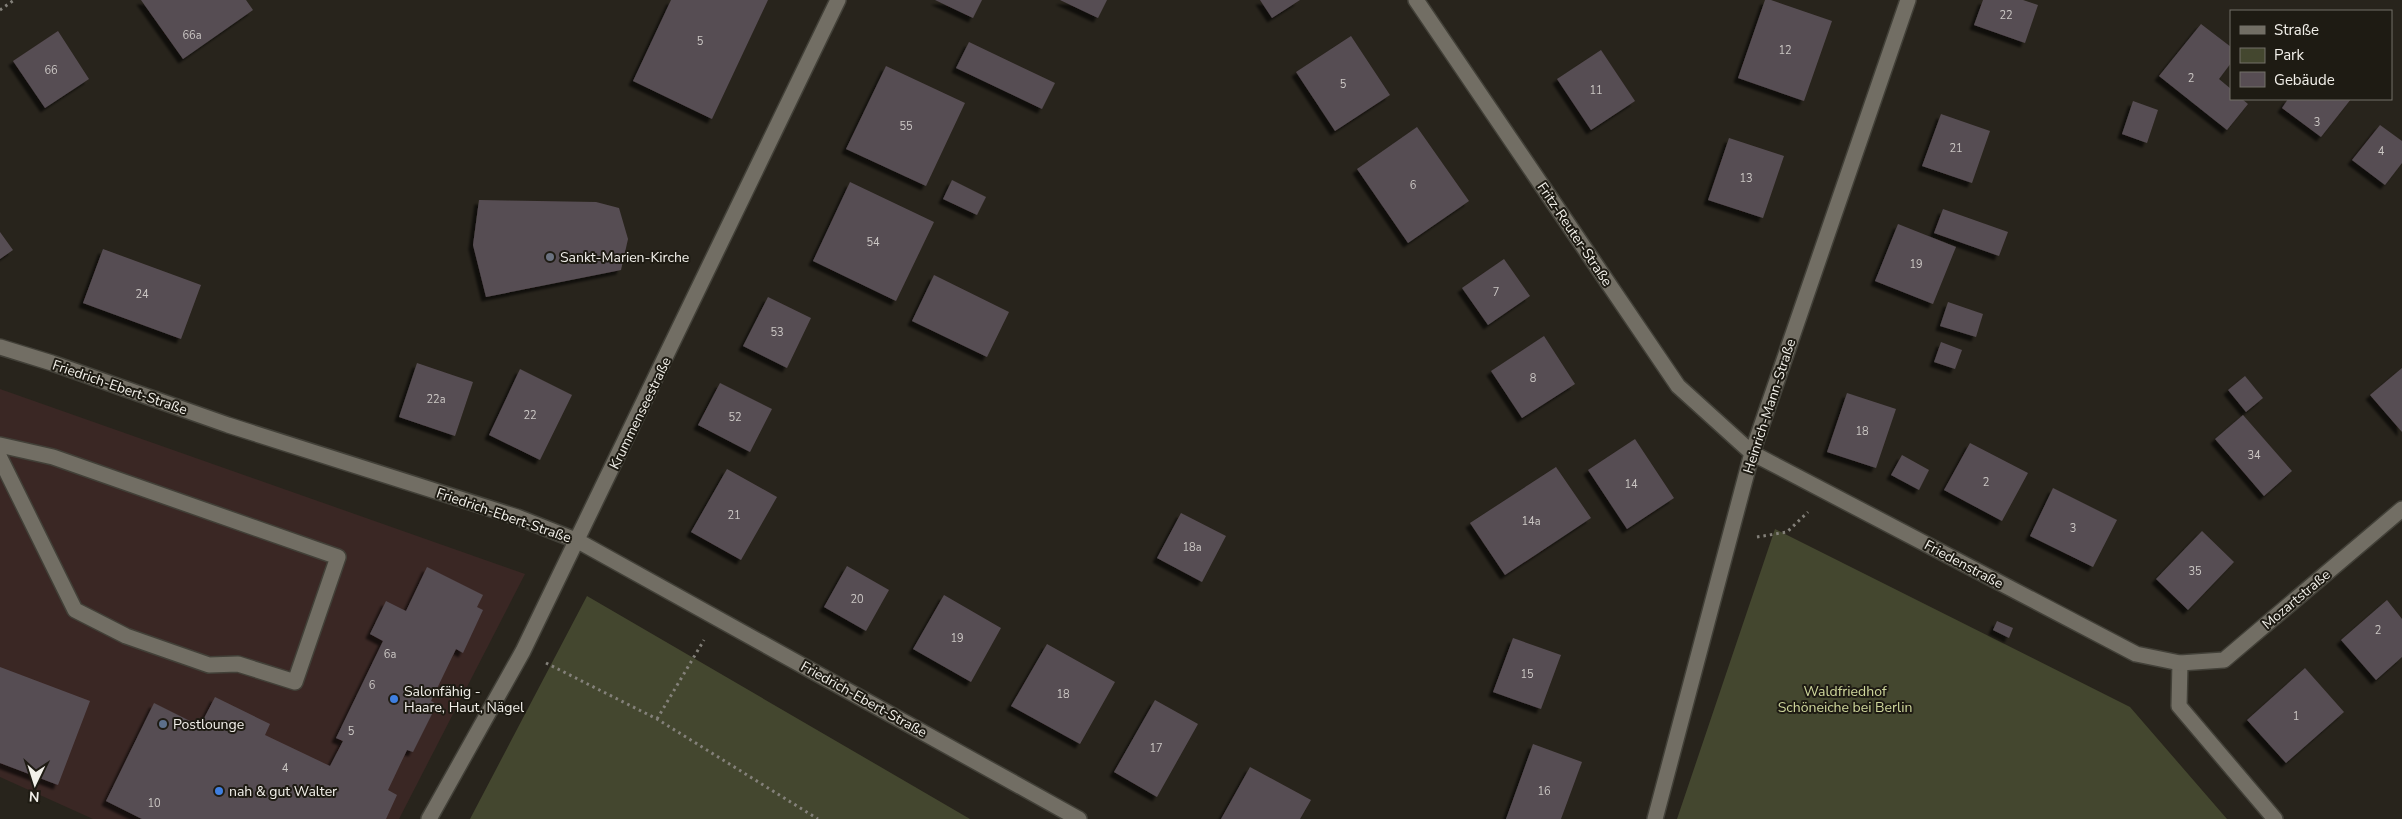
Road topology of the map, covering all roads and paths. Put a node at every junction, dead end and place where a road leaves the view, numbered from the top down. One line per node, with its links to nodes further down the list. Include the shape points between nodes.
1 (14, 0): 5 (path)
2 (838, 0): 13 (street, Krummenseestraße)
3 (1416, 0): 8 (street, Fritz-Reuter-Straße, via 1678,386)
4 (1908, 0): 8 (street, Heinrich-Mann-Straße)
5 (0, 10)
6 (1, 351): 13 (street, Friedrich-Ebert-Straße, via 52,363 228,425 517,517)
7 (0, 445): 9 (street, via 53,458 338,557 295,682 238,664 209,666 126,636 76,610)
8 (1752, 453): 10 (street, Friedenstraße); 21 (street, Heinrich-Mann-Straße)
9 (0, 458)
10 (1832, 496): 12 (path, via 1787,532); 16 (street, Friedenstraße, via 2136,654)
11 (2402, 509): 16 (street, Mozartstraße, via 2224,660)
12 (1757, 538)
13 (578, 541): 14 (street, Friedrich-Ebert-Straße); 15 (street, Krummenseestraße)
14 (718, 618): 17 (path); 20 (street, Friedrich-Ebert-Straße)
15 (523, 651): 17 (path); 18 (street, Krummenseestraße)
16 (2180, 663): 22 (street, via 2179,706)
17 (657, 719): 19 (path)
18 (429, 819)
19 (818, 819)
20 (1079, 819)
21 (1655, 819)
22 (2275, 819)

